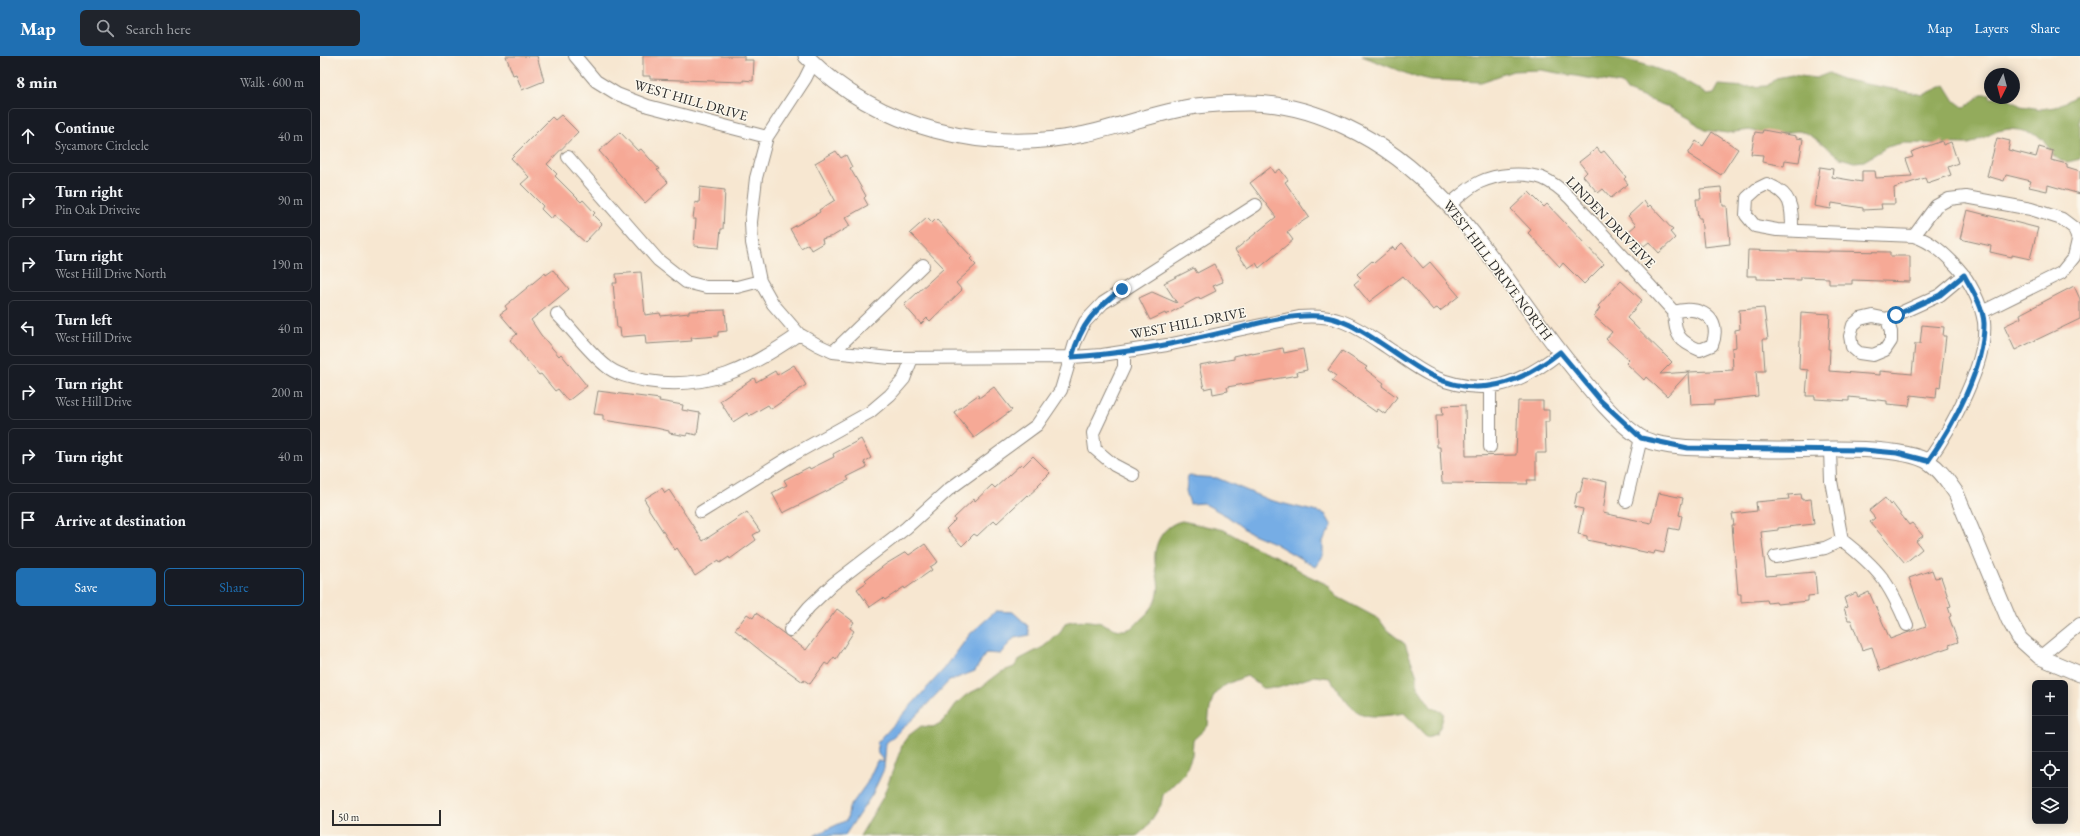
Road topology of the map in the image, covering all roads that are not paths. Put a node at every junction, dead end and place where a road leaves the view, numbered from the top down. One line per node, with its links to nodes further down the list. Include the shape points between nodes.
1 (575, 56): 3 (street, WEST HILL DRIVE, via 596,81 617,94 648,106)
2 (809, 60): 3 (street, WEST HILL DRIVE, via 805,79); 5 (street, WEST HILL DRIVE NORTH, via 845,88 885,111 946,134 986,140 1022,142 1085,134 1197,106 1248,103 1282,105 1324,116 1371,139 1407,163)
3 (767, 137): 11 (street, WEST HILL DRIVE, via 759,163 752,203 752,243)
4 (568, 157): 11 (street, via 658,260 686,282 706,286 738,287)
5 (1450, 204): 12 (street, LINDEN DRIVEIVE, via 1480,183 1499,176 1521,175 1542,178 1570,198); 19 (street, WEST HILL DRIVE NORTH)
6 (1256, 205): 20 (street, via 1103,303 1085,322 1075,343)
7 (1792, 230): 7 (street, via 1755,226 1746,215 1747,198 1767,184 1779,188 1792,208); 8 (street)
8 (1914, 236): 10 (street, via 1928,241 1946,254); 13 (street, via 1936,206 1949,199 1966,197 2062,219 2074,228 2078,240 2074,257 2061,273)
9 (923, 265): 17 (street)
10 (1964, 275): 13 (street); 15 (street, via 1940,295)
11 (760, 281): 16 (street, WEST HILL DRIVE, via 773,304)
12 (1674, 312)
13 (1982, 312): 26 (street, via 1984,323 1977,366 1957,415)
14 (557, 314): 16 (street, via 606,366 629,378 661,383 690,383 722,378 765,358)
15 (1887, 320)
16 (799, 334): 17 (street, WEST HILL DRIVE)
17 (833, 352): 21 (street, WEST HILL DRIVE)
18 (1124, 352): 20 (street, WEST HILL DRIVE); 22 (street, WEST HILL DRIVE, via 1298,317 1320,316 1340,320 1356,327 1431,375 1458,385); 27 (street, via 1124,367 1093,433 1095,449 1114,465)
19 (1560, 352): 22 (street, WEST HILL DRIVE, via 1547,363 1513,381); 23 (street, WEST HILL DRIVE NORTH, via 1600,400)
20 (1072, 357): 21 (street, WEST HILL DRIVE); 34 (street, via 1062,390 1037,425 948,490 906,528 833,584 808,607)
21 (912, 358): 29 (street, via 904,379 870,412)
22 (1490, 388): 24 (street)
23 (1641, 438): 25 (street, via 1688,448); 28 (street)
24 (1490, 448)
25 (1830, 449): 26 (street, via 1897,453); 30 (street, via 1832,481)
26 (1928, 461): 35 (street, via 1943,475 1956,493 2009,620 2020,639)
27 (1133, 475)
28 (1626, 501)
29 (701, 512)
30 (1842, 540): 31 (street, via 1825,548); 33 (street, via 1883,577)
31 (1775, 557)
32 (2080, 624): 35 (street)
33 (1907, 625)
34 (790, 630)
35 (2040, 657): 36 (street)
36 (2080, 674)

